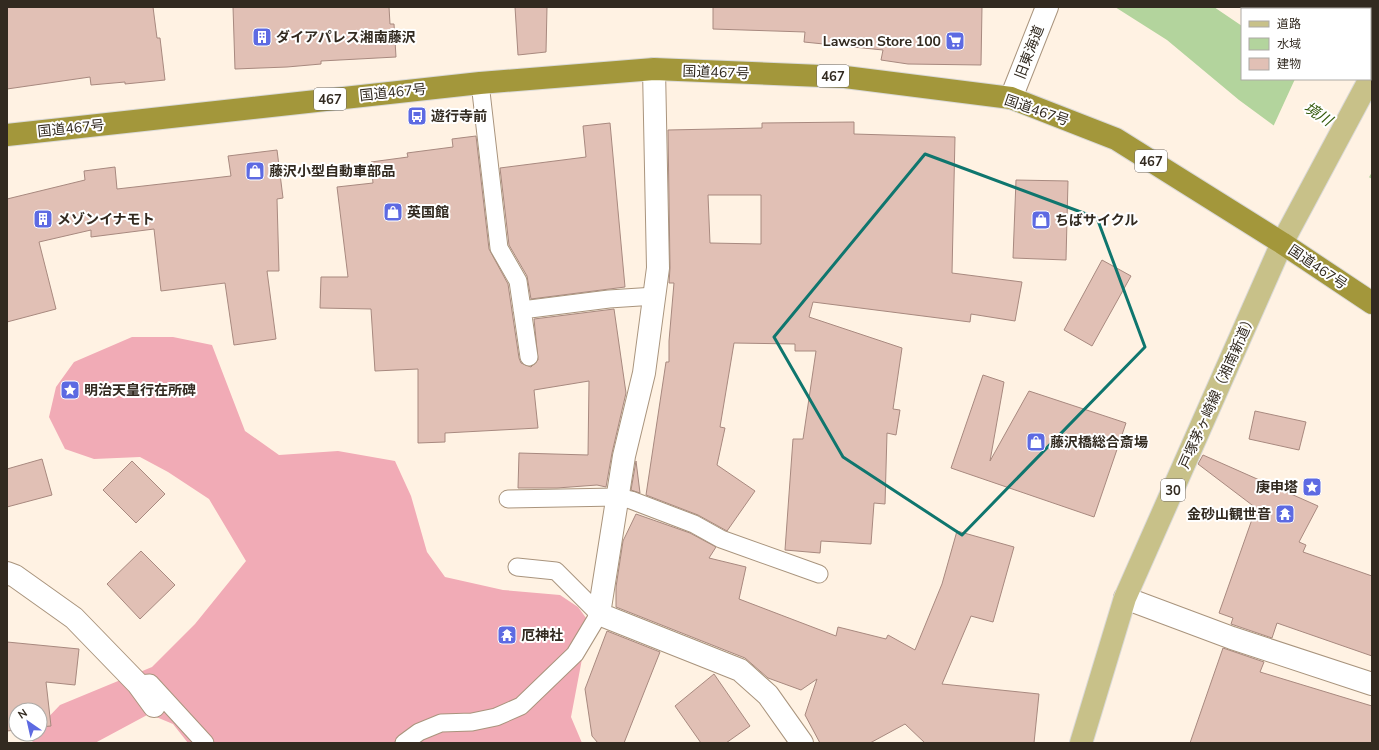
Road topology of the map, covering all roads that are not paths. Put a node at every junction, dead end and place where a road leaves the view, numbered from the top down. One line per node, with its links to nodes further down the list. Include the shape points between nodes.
1 (1047, 7): 5 (street, 旧東海道)
2 (654, 69): 4 (highway, 国道467号 / 467); 5 (highway, 国道467号 / 467, via 845,77); 8 (street, via 658,268)
3 (1369, 80): 7 (main road, 30)
4 (480, 83): 6 (highway, 国道467号 / 467); 10 (lane, via 499,248 518,281)
5 (1011, 98): 7 (highway, 国道467号 / 467, via 1116,139)
6 (7, 135)
7 (1282, 243): 9 (highway, 国道467号 / 467); 17 (main road, 戸塚茅ヶ崎線（湘南新道） / 30)
8 (655, 296): 10 (lane, via 609,298); 12 (street, via 644,373)
9 (1372, 303)
10 (522, 310): 11 (lane)
11 (529, 357)
12 (617, 497): 13 (lane); 16 (lane, via 694,524 721,539); 18 (street)
13 (508, 499)
14 (517, 567): 18 (lane, via 556,571)
15 (7, 573): 19 (street, via 74,618)
16 (819, 574)
17 (1125, 598): 20 (street); 25 (main road, 戸塚茅ヶ崎線（湘南新道） / 30)
18 (599, 614): 23 (lane, via 575,654 520,706 496,717 472,722 441,723 419,732); 24 (street, via 740,670 768,695)
19 (138, 684): 21 (street); 22 (lane, via 150,684)
20 (1372, 684)
21 (154, 706)
22 (205, 743)
23 (404, 743)
24 (802, 743)
25 (1081, 743)

